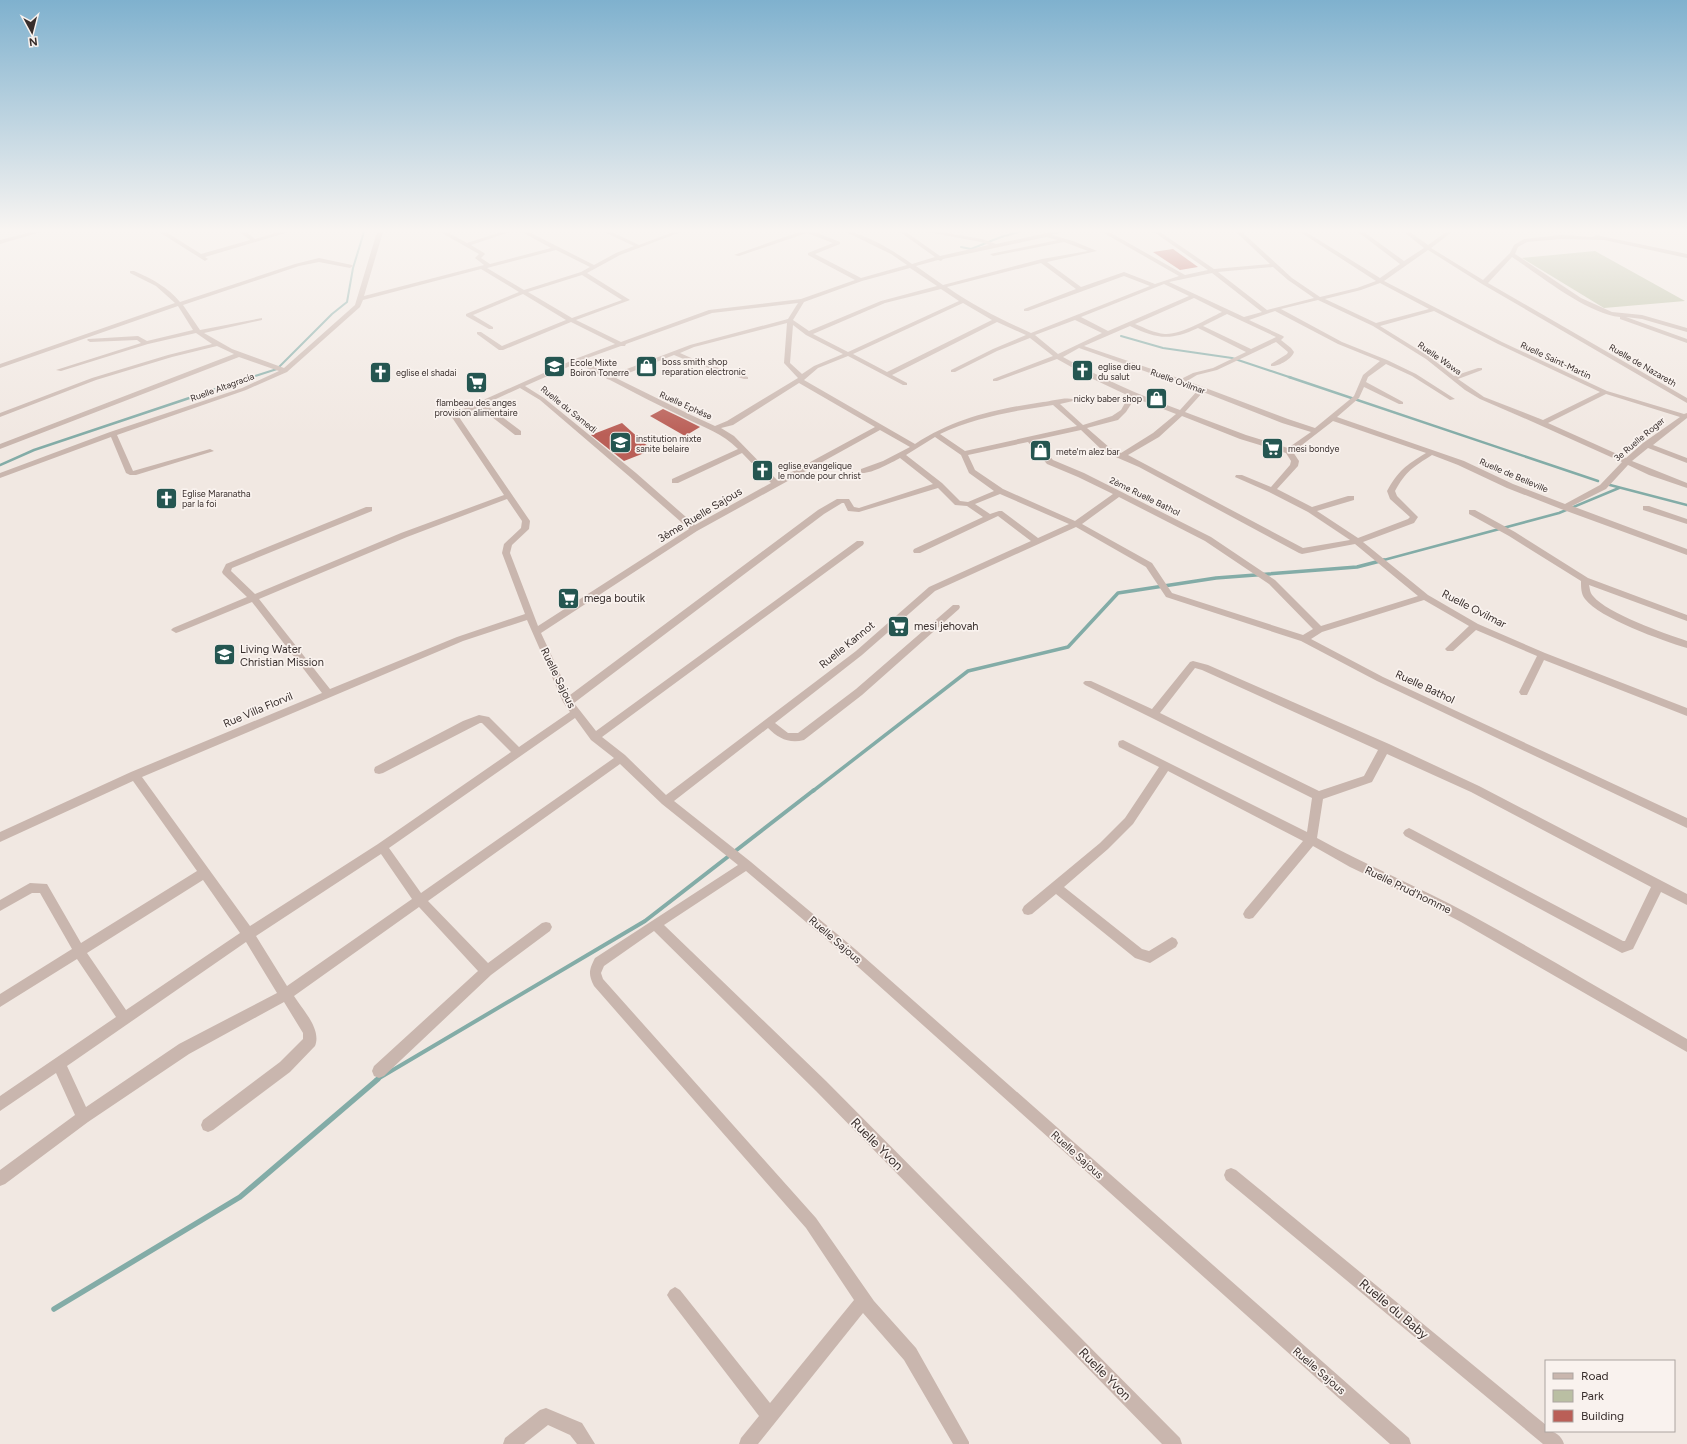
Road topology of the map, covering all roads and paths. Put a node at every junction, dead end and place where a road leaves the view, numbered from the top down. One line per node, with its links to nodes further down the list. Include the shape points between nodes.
1 (175, 299): 22 (street)
2 (193, 299): 22 (street)
3 (361, 299): 63 (street, Ruelle Altagracia, via 355,309)
4 (506, 299): 38 (street, via 468,315)
5 (536, 299): 32 (street)
6 (626, 299): 32 (street)
7 (806, 299): 20 (street, Ruelle Sajous)
8 (893, 299): 43 (street)
9 (959, 299): 21 (street)
10 (1053, 299): 25 (street)
11 (1118, 299): 29 (street)
12 (1186, 299): 35 (street)
13 (1202, 299): 26 (street)
14 (1249, 299): 27 (street)
15 (1313, 299): 23 (street)
16 (1321, 299): 37 (street, Ruelle Wawa)
17 (1416, 299): 24 (street, Ruelle Saint-Martin)
18 (1512, 299): 80 (street, Ruelle de Nazareth)
19 (1580, 299): 28 (street)
20 (802, 301): 33 (street); 50 (street, Ruelle Sajous, via 711,311)
21 (963, 302): 34 (street); 54 (street)
22 (179, 304): 40 (street); 45 (street)
23 (1275, 309): 27 (street); 58 (street, via 1340,343)
24 (1435, 309): 37 (street); 76 (street, Ruelle Saint-Martin, via 1500,344)
25 (1026, 310)
26 (1228, 311): 31 (street); 36 (street)
27 (1266, 312): 31 (street)
28 (1611, 314): 39 (street, via 1642,317); 47 (street)
29 (1075, 317): 42 (street); 44 (street)
30 (260, 319): 40 (street)
31 (1246, 319): 46 (street, via 1281,337)
32 (571, 320): 41 (street, via 500,349); 50 (street)
33 (790, 320): 43 (street); 53 (street, via 726,336); 69 (street, via 787,363)
34 (996, 320): 44 (street); 65 (street)
35 (1129, 323): 36 (street, via 1148,332 1169,336); 42 (street)
36 (1197, 325): 52 (street)
37 (1374, 325): 68 (street, Ruelle Wawa, via 1428,358)
38 (491, 328)
39 (1687, 330)
40 (198, 331): 48 (street); 49 (street)
41 (479, 333)
42 (1108, 333): 51 (street)
43 (808, 334): 54 (street)
44 (1030, 335): 56 (street); 64 (street)
45 (76, 340): 48 (street, via 138,338); 60 (street)
46 (1277, 340): 52 (street); 59 (street, via 1291,352)
47 (1687, 341)
48 (146, 343): 62 (street)
49 (218, 344): 55 (street); 85 (street, via 94,379)
50 (623, 345): 57 (street, Ruelle Sajous)
51 (1078, 346): 56 (street); 71 (street, Ruelle Ovilmar)
52 (1252, 352): 71 (street)
53 (675, 353): 66 (street); 67 (street)
54 (848, 354): 65 (street); 69 (street, via 816,367)
55 (238, 355): 63 (street); 99 (street)
56 (1058, 357): 70 (street); 77 (street, via 1095,378)
57 (577, 360): 66 (street, Ruelle Ephése); 74 (street, Ruelle Sajous)
58 (1385, 360): 72 (street, via 1365,376); 78 (street)
59 (1273, 365)
60 (0, 366)
61 (1480, 369): 68 (street)
62 (59, 370)
63 (279, 370): 94 (street, Ruelle Altagracia, via 244,389)
64 (953, 371)
65 (888, 374): 73 (street)
66 (610, 378): 91 (street, Ruelle Ephése)
67 (746, 378)
68 (1454, 378): 88 (street, Ruelle Wawa, via 1482,398)
69 (801, 379): 89 (street); 91 (street, via 730,423)
70 (995, 380)
71 (1180, 381): 75 (street, Ruelle Ovilmar)
72 (1362, 383): 82 (street, via 1384,392); 87 (street, via 1357,397)
73 (905, 384)
74 (521, 386): 83 (street, Ruelle Sajous); 130 (street, Ruelle du Samedi, via 542,399)
75 (1202, 389): 84 (street); 92 (street, Ruelle Ovilmar, via 1285,421)
76 (1605, 392): 86 (street, Ruelle Saint-Martin); 88 (street)
77 (1133, 395): 84 (street); 90 (street, via 1124,411 1115,418)
78 (1452, 399)
79 (1070, 400): 81 (street)
80 (1687, 401)
81 (1055, 403): 90 (street); 95 (street, via 957,424)
82 (1401, 403)
83 (480, 404): 93 (street); 119 (street, Ruelle Sajous, via 456,416)
84 (1181, 413): 102 (street, via 1243,437); 106 (street, via 1156,435)
85 (0, 415)
86 (1685, 416): 97 (street, 3e Ruelle Roger)
87 (1332, 418): 92 (street); 103 (street, Ruelle de Belleville)
88 (1542, 423): 108 (street, Ruelle Wawa)
89 (881, 426): 98 (street); 113 (street, 3ème Ruelle Sajous)
90 (1084, 427): 96 (street); 106 (street, via 1107,450)
91 (716, 428): 100 (street, Ruelle Ephése, via 731,438)
92 (1316, 430): 102 (street)
93 (518, 433)
94 (113, 434): 101 (street, via 130,473); 110 (street, Ruelle Altagracia)
95 (935, 434): 98 (street); 104 (street)
96 (1030, 439): 104 (street); 118 (street, 2ème Ruelle Bathol, via 1050,462)
97 (1646, 445): 107 (street); 108 (street, 3e Ruelle Roger)
98 (915, 447): 105 (street)
99 (0, 448)
100 (742, 450): 112 (street); 113 (street, Ruelle Ephése)
101 (210, 451)
102 (1289, 451): 116 (street, via 1295,461 1294,466)
103 (1431, 453): 122 (street, Ruelle de Belleville); 131 (street, via 1408,467 1400,475 1391,492 1414,517 1411,521)
104 (964, 454): 117 (street, Ruelle Bathol, via 972,471)
105 (900, 455): 109 (street); 114 (street)
106 (1123, 456): 131 (street, via 1263,528 1300,550)
107 (1687, 461)
108 (1626, 462): 115 (street, Ruelle Wawa); 122 (street, 3e Ruelle Roger, via 1602,487)
109 (864, 471)
110 (0, 476)
111 (1239, 477): 116 (street, Ruelle Ovilmar)
112 (675, 481)
113 (775, 483): 130 (street, 3ème Ruelle Sajous)
114 (939, 485): 121 (street, via 958,503); 153 (street, via 859,510 851,509 846,501 840,501 820,512)
115 (1687, 486)
116 (1272, 490): 125 (street, Ruelle Ovilmar)
117 (1000, 491): 121 (street); 129 (street, Ruelle Bathol)
118 (1119, 494): 129 (street, Ruelle Kannot); 144 (street, 2ème Ruelle Bathol, via 1208,539 1272,582)
119 (509, 496): 137 (street, via 404,535); 140 (street, Ruelle Sajous, via 527,526 508,544 506,553)
120 (1351, 498): 125 (street)
121 (969, 504): 127 (street)
122 (1568, 508): 135 (street, Ruelle de Belleville)
123 (1646, 508): 128 (street)
124 (369, 509): 137 (street, via 229,566 226,572)
125 (1311, 510): 131 (street, Ruelle Ovilmar)
126 (1472, 512): 136 (street)
127 (988, 517): 132 (street, via 999,513); 134 (street)
128 (1687, 522)
129 (1076, 524): 132 (street, Ruelle Kannot); 146 (street, Ruelle Bathol, via 1149,565 1170,595)
130 (694, 529): 145 (street, 3ème Ruelle Sajous)
131 (1357, 541): 138 (street, Ruelle Ovilmar)
132 (1038, 542): 157 (street, Ruelle Kannot, via 932,590 859,653)
133 (860, 543): 158 (street)
134 (917, 551)
135 (1687, 552)
136 (1585, 580): 141 (street); 147 (street, via 1589,598 1604,610)
137 (253, 597): 143 (street); 152 (street)
138 (1425, 597): 142 (street, Ruelle Ovilmar); 144 (street)
139 (956, 607): 157 (street, via 859,692 800,737 785,736)
140 (530, 616): 145 (street, Ruelle Sajous); 152 (street, Rue Villa Florvil, via 460,639)
141 (1687, 618)
142 (1475, 626): 148 (street); 149 (street, Ruelle Ovilmar)
143 (176, 630)
144 (1319, 630): 146 (street)
145 (536, 632): 153 (street, Ruelle Sajous)
146 (1304, 639): 168 (street, Ruelle Bathol, via 1380,679)
147 (1687, 645)
148 (1450, 649)
149 (1542, 655): 151 (street); 154 (street, Ruelle Ovilmar)
150 (1088, 683): 156 (street)
151 (1524, 692)
152 (328, 694): 165 (street, Rue Villa Florvil)
153 (568, 702): 155 (street, Ruelle Sajous)
154 (1687, 712)
155 (575, 713): 158 (street, Ruelle Sajous); 161 (street)
156 (1154, 714): 160 (street, via 1193,664 1205,667); 166 (street)
157 (768, 723): 167 (street, Ruelle Kannot)
158 (595, 737): 162 (street, Ruelle Sajous)
159 (1123, 744): 163 (street, Ruelle Prud'homme)
160 (1385, 747): 166 (street, via 1368,779); 175 (street, via 1475,789)
161 (518, 752): 164 (street, via 485,720 479,719); 172 (street)
162 (621, 758): 167 (street, Ruelle Sajous); 178 (street)
163 (1166, 765): 171 (street, Ruelle Prud'homme); 176 (street, via 1129,821)
164 (379, 770)
165 (135, 775): 170 (street, Rue Villa Florvil); 174 (street)
166 (1318, 796): 171 (street)
167 (666, 801): 173 (street, Ruelle Sajous)
168 (1687, 823)
169 (1409, 833): 175 (street, via 1622,947 1629,945)
170 (0, 837)
171 (1311, 840): 181 (street); 191 (street, Ruelle Prud'homme, via 1465,918)
172 (382, 847): 178 (street); 184 (street)
173 (747, 866): 182 (street); 207 (street, Ruelle Sajous, via 851,953)
174 (204, 873): 184 (street); 186 (street)
175 (1658, 885): 177 (street)
176 (1056, 888): 180 (street); 185 (street, via 1139,954 1150,957)
177 (1687, 900)
178 (420, 901): 187 (street); 188 (street)
179 (0, 906): 186 (street, via 30,888 43,888)
180 (1028, 910)
181 (1249, 914)
182 (655, 924): 200 (street, via 599,962 595,973 598,982 811,1223); 206 (street, Ruelle Yvon, via 832,1098)
183 (546, 927): 187 (street)
184 (248, 934): 188 (street); 190 (street)
185 (1172, 943)
186 (79, 951): 189 (street); 190 (street)
187 (486, 971): 193 (street)
188 (286, 995): 195 (street, via 184,1048); 196 (street, via 309,1030 310,1041 285,1067)
189 (0, 1001)
190 (124, 1020): 192 (street)
191 (1687, 1046)
192 (59, 1064): 194 (street); 195 (street)
193 (380, 1072)
194 (0, 1104)
195 (83, 1117): 198 (street)
196 (208, 1125)
197 (1231, 1175): 208 (street, Ruelle du Baby)
198 (0, 1179)
199 (675, 1296): 201 (street)
200 (864, 1300): 201 (street); 202 (street, via 910,1354)
201 (770, 1416): 205 (street)
202 (961, 1442)
203 (511, 1444): 204 (street, via 546,1416 576,1429)
204 (587, 1444)
205 (747, 1444)
206 (1174, 1444)
207 (1402, 1444)
208 (1556, 1444)

